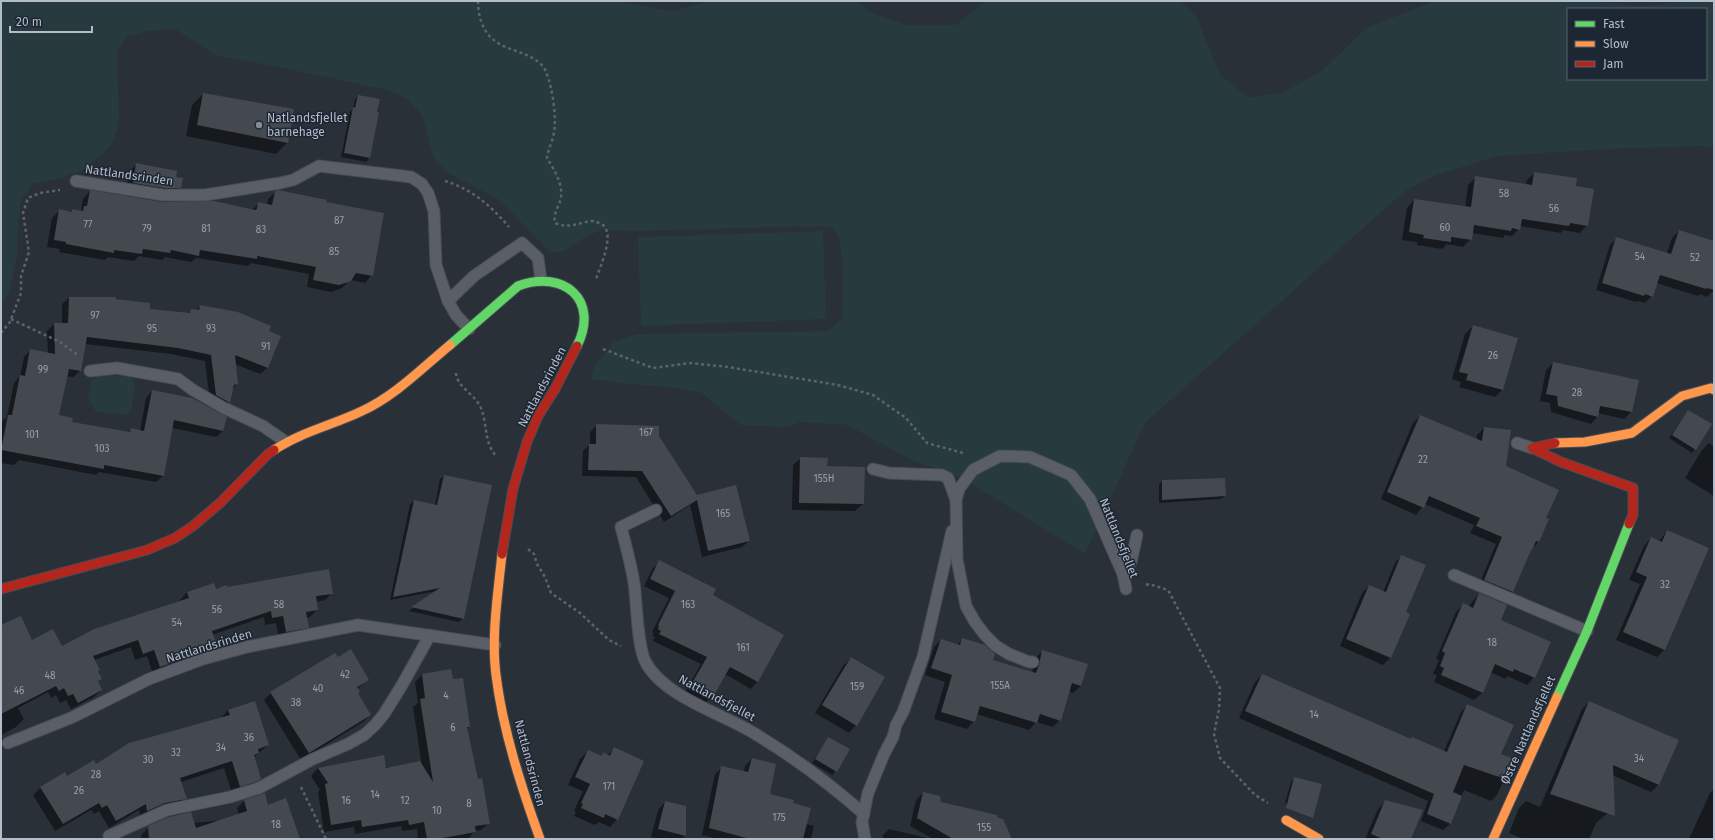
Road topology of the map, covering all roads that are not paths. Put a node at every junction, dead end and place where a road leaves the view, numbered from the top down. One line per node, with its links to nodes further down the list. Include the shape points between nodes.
1 (76, 181): 3 (lane, Nattlandsrinden, via 163,195 205,195 280,184 319,166 411,177 422,184 434,211 436,265)
2 (541, 280): 3 (lane, via 538,258 522,243 474,276); 4 (street, via 518,286); 20 (street, Nattlandsrinden, via 555,281 577,295 586,321 583,335 536,420 518,474 510,506 499,582)
3 (448, 301): 4 (lane)
4 (468, 329): 7 (street, via 396,391 363,411)
5 (94, 370): 7 (lane, via 117,368 178,379 224,408 263,426)
6 (1714, 390): 9 (street, via 1711,388 1682,396 1632,433)
7 (286, 442): 16 (street, via 268,454 220,503 175,538 147,550)
8 (1517, 443): 9 (lane)
9 (1532, 448): 18 (street, Østre Nattlandsfjellet, via 1561,462 1633,488 1633,515)
10 (872, 469): 11 (lane, Nattlandsfjellet, via 889,473 942,475 948,478)
11 (956, 500): 14 (lane, Nattlandsfjellet, via 959,489 973,470 1000,456 1030,457 1071,475 1090,499); 21 (lane, Nattlandsfjellet, via 957,559 966,606 975,622 996,646 1009,654); 23 (lane, Nattlandsfjellet, via 954,521 923,657 904,712 896,725 868,793)
12 (656, 510): 23 (lane, Nattlandsfjellet, via 622,527 634,582 644,659 651,671 662,683 680,694 756,734 817,775)
13 (1137, 534): 14 (lane, via 1131,562)
14 (1123, 574): 17 (lane, Nattlandsfjellet)
15 (1454, 575): 18 (lane)
16 (1, 589)
17 (1126, 589)
18 (1588, 631): 29 (street, Østre Nattlandsfjellet)
19 (430, 634): 20 (lane, Nattlandsrinden); 22 (lane, Nattlandsrinden, via 358,625 247,647 203,659 149,679 73,717); 25 (lane, via 402,685 375,726 364,735 259,788 230,797 167,810)
20 (495, 644): 26 (street, Nattlandsrinden, via 496,675 503,710 525,798)
21 (1033, 662)
22 (8, 743)
23 (864, 814): 27 (lane, Nattlandsfjellet, via 862,822)
24 (1286, 820): 28 (street)
25 (109, 836)
26 (540, 839)
27 (865, 839)
28 (1319, 839)
29 (1493, 839)

